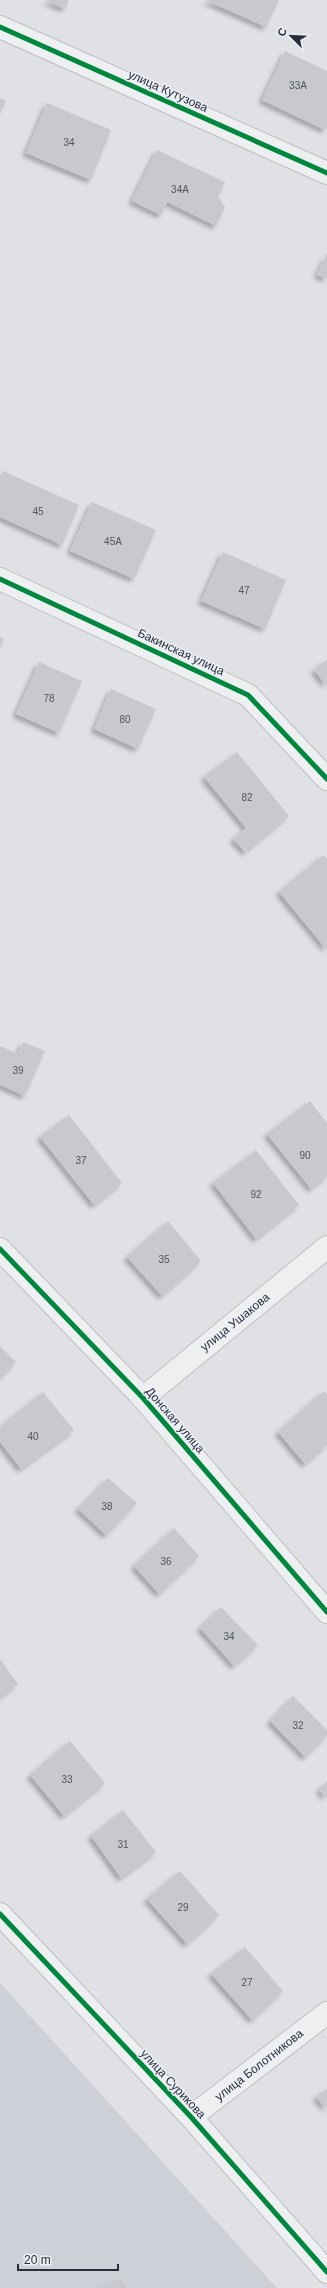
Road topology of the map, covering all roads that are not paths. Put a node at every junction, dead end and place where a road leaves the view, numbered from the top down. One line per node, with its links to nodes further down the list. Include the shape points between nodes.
1 (0, 27): 2 (street, улица Кутузова)
2 (327, 173)
3 (0, 579): 4 (street, Бакинская улица, via 248,695)
4 (327, 779)
5 (327, 1247): 7 (street, улица Ушакова)
6 (0, 1249): 7 (street, Донская улица)
7 (143, 1398): 8 (street, Донская улица)
8 (327, 1612)
9 (0, 1914): 11 (street, улица Сурикова)
10 (327, 2012): 11 (street, улица Болотникова)
11 (191, 2118): 12 (street, улица Сурикова)
12 (327, 2272)

